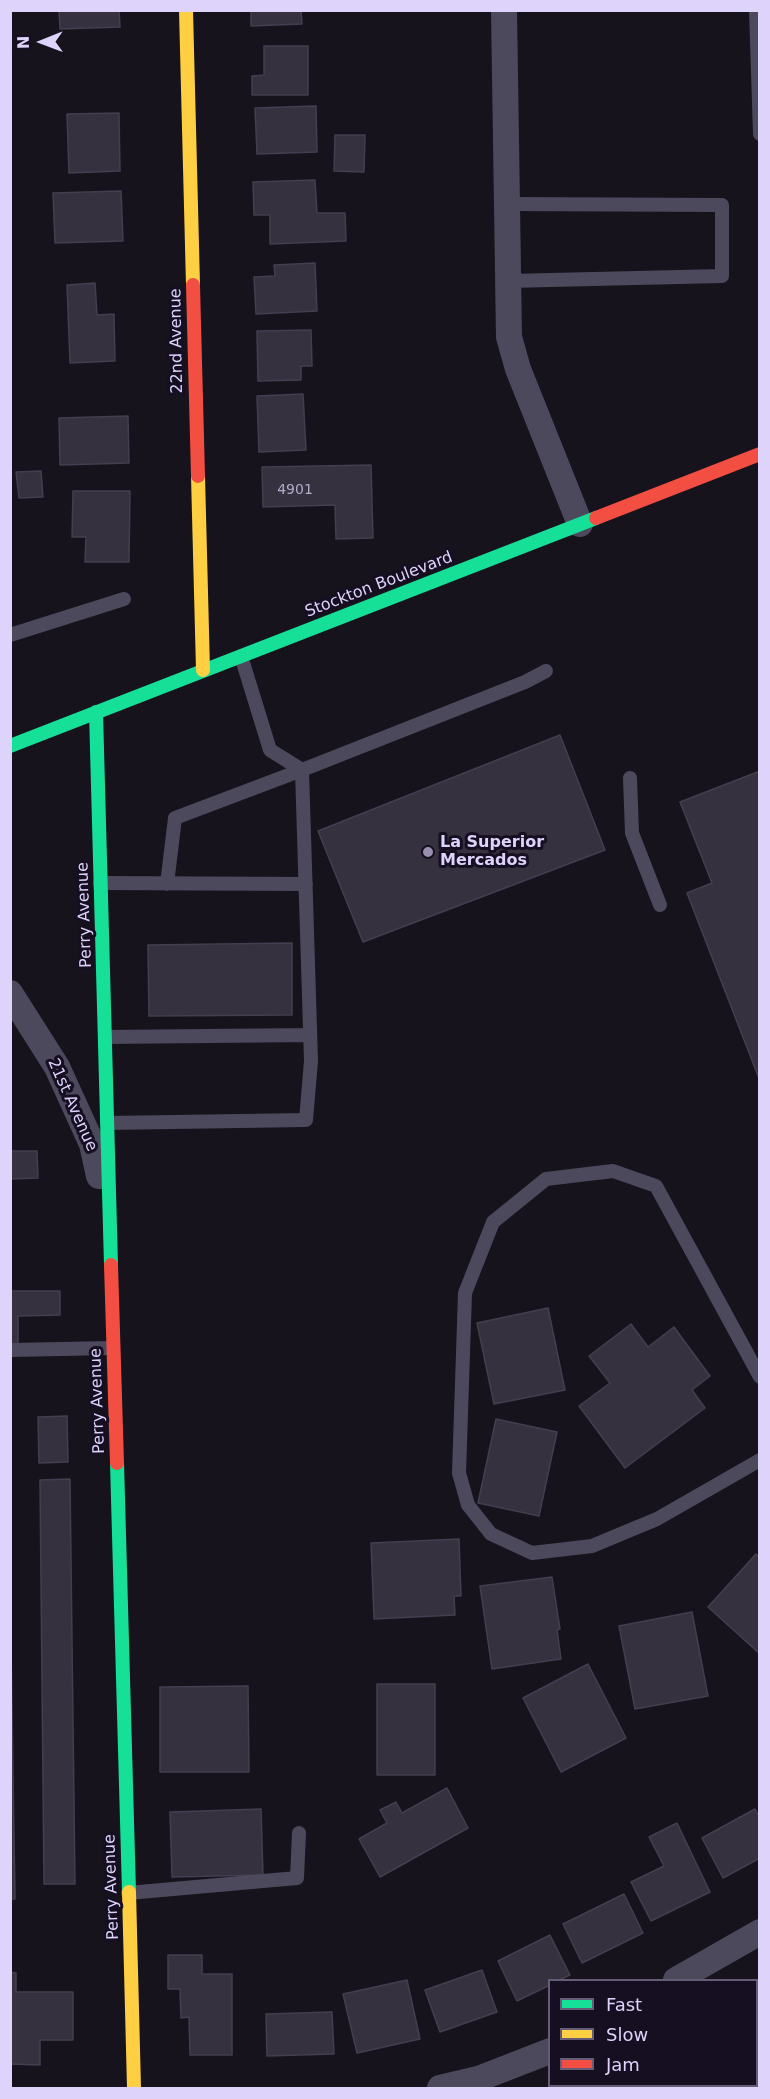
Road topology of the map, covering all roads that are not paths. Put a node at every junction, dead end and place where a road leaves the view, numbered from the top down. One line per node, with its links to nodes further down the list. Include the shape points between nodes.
1 (186, 10): 13 (street, 22nd Avenue)
2 (504, 10): 6 (street)
3 (756, 10): 4 (lane)
4 (759, 110): 5 (lane)
5 (759, 134)
6 (507, 204): 7 (street); 7 (lane, via 722,205 722,276)
7 (508, 281): 9 (street, via 509,337 518,369)
8 (759, 454): 9 (street, Stockton Boulevard)
9 (580, 524): 12 (street, Stockton Boulevard)
10 (124, 599): 11 (lane)
11 (10, 635)
12 (241, 656): 13 (street, Stockton Boulevard); 17 (lane, via 270,750)
13 (203, 670): 15 (street, Stockton Boulevard)
14 (546, 671): 17 (lane)
15 (96, 712): 16 (street, Stockton Boulevard); 19 (street, Perry Avenue)
16 (10, 746)
17 (302, 770): 20 (lane, via 175,818); 21 (lane)
18 (630, 778): 22 (lane, via 632,833)
19 (100, 883): 20 (lane); 25 (street, Perry Avenue)
20 (167, 884): 21 (lane)
21 (306, 884): 24 (lane)
22 (660, 905)
23 (10, 993): 27 (street, 21st Avenue, via 57,1067 92,1144)
24 (310, 1035): 25 (lane); 26 (lane, via 306,1120)
25 (105, 1037): 26 (street, Perry Avenue)
26 (107, 1123): 27 (street, Perry Avenue)
27 (110, 1226): 28 (street, Perry Avenue)
28 (113, 1348): 29 (lane); 33 (street, Perry Avenue)
29 (10, 1350)
30 (759, 1377): 31 (lane, via 656,1186 613,1171 546,1179 493,1222 465,1293 459,1473 468,1505 491,1534 532,1553 592,1546 657,1519)
31 (759, 1460)
32 (299, 1833): 33 (lane, via 297,1878)
33 (128, 1893): 37 (street, Perry Avenue)
34 (759, 1932): 35 (street)
35 (678, 1979)
36 (548, 2051): 38 (street, via 478,2079)
37 (134, 2088)
38 (440, 2088)

